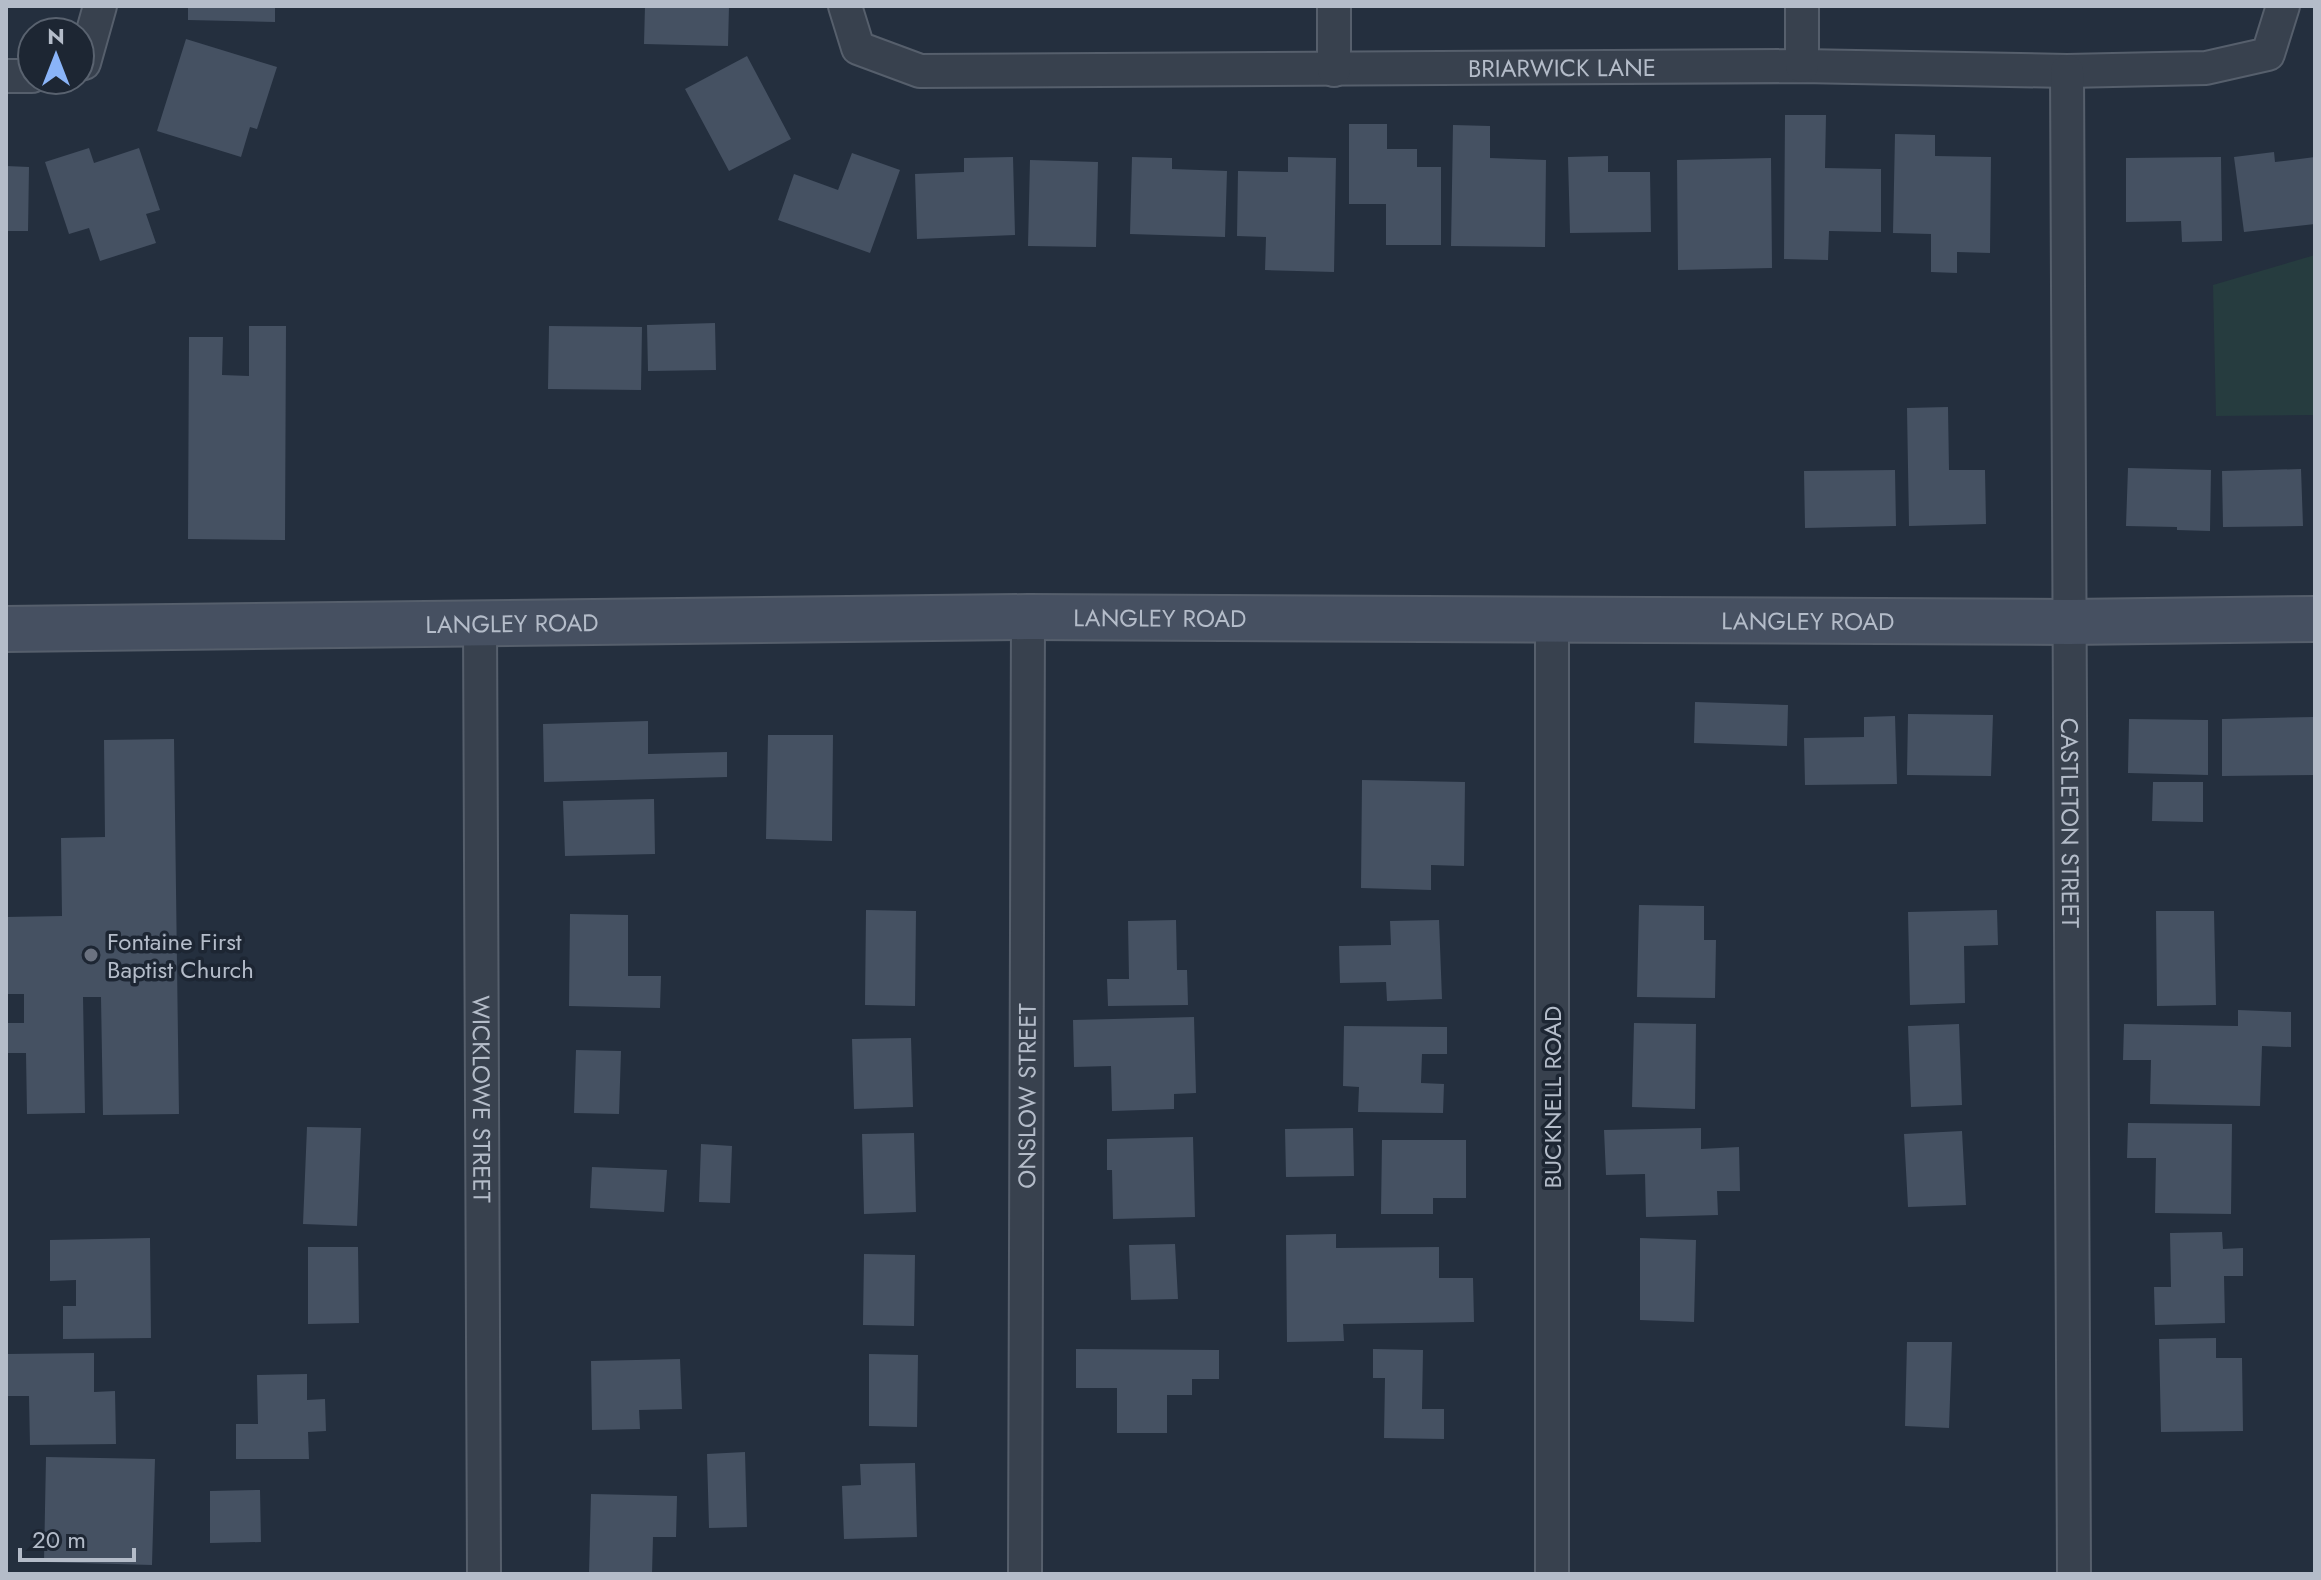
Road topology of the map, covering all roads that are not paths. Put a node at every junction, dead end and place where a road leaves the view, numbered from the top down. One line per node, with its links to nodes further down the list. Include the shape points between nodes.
1 (845, 6): 6 (street, BRIARWICK LANE, via 858,48 920,71)
2 (1334, 6): 6 (street)
3 (1802, 6): 5 (street)
4 (2283, 6): 7 (street, BRIARWICK LANE, via 2268,54 2206,68)
5 (1802, 66): 6 (street, BRIARWICK LANE); 7 (street, BRIARWICK LANE)
6 (1334, 70)
7 (2067, 71): 11 (street, CASTLETON STREET)
8 (1028, 617): 10 (street, LANGLEY ROAD); 12 (street, LANGLEY ROAD); 15 (street, ONSLOW STREET)
9 (2315, 619): 11 (street, LANGLEY ROAD)
10 (1552, 620): 11 (street, LANGLEY ROAD); 16 (street, BUCKNELL ROAD)
11 (2069, 622): 17 (street, CASTLETON STREET)
12 (480, 623): 13 (street, LANGLEY ROAD); 14 (street, WICKLOWE STREET)
13 (6, 629)
14 (484, 1574)
15 (1025, 1574)
16 (1552, 1574)
17 (2074, 1574)

